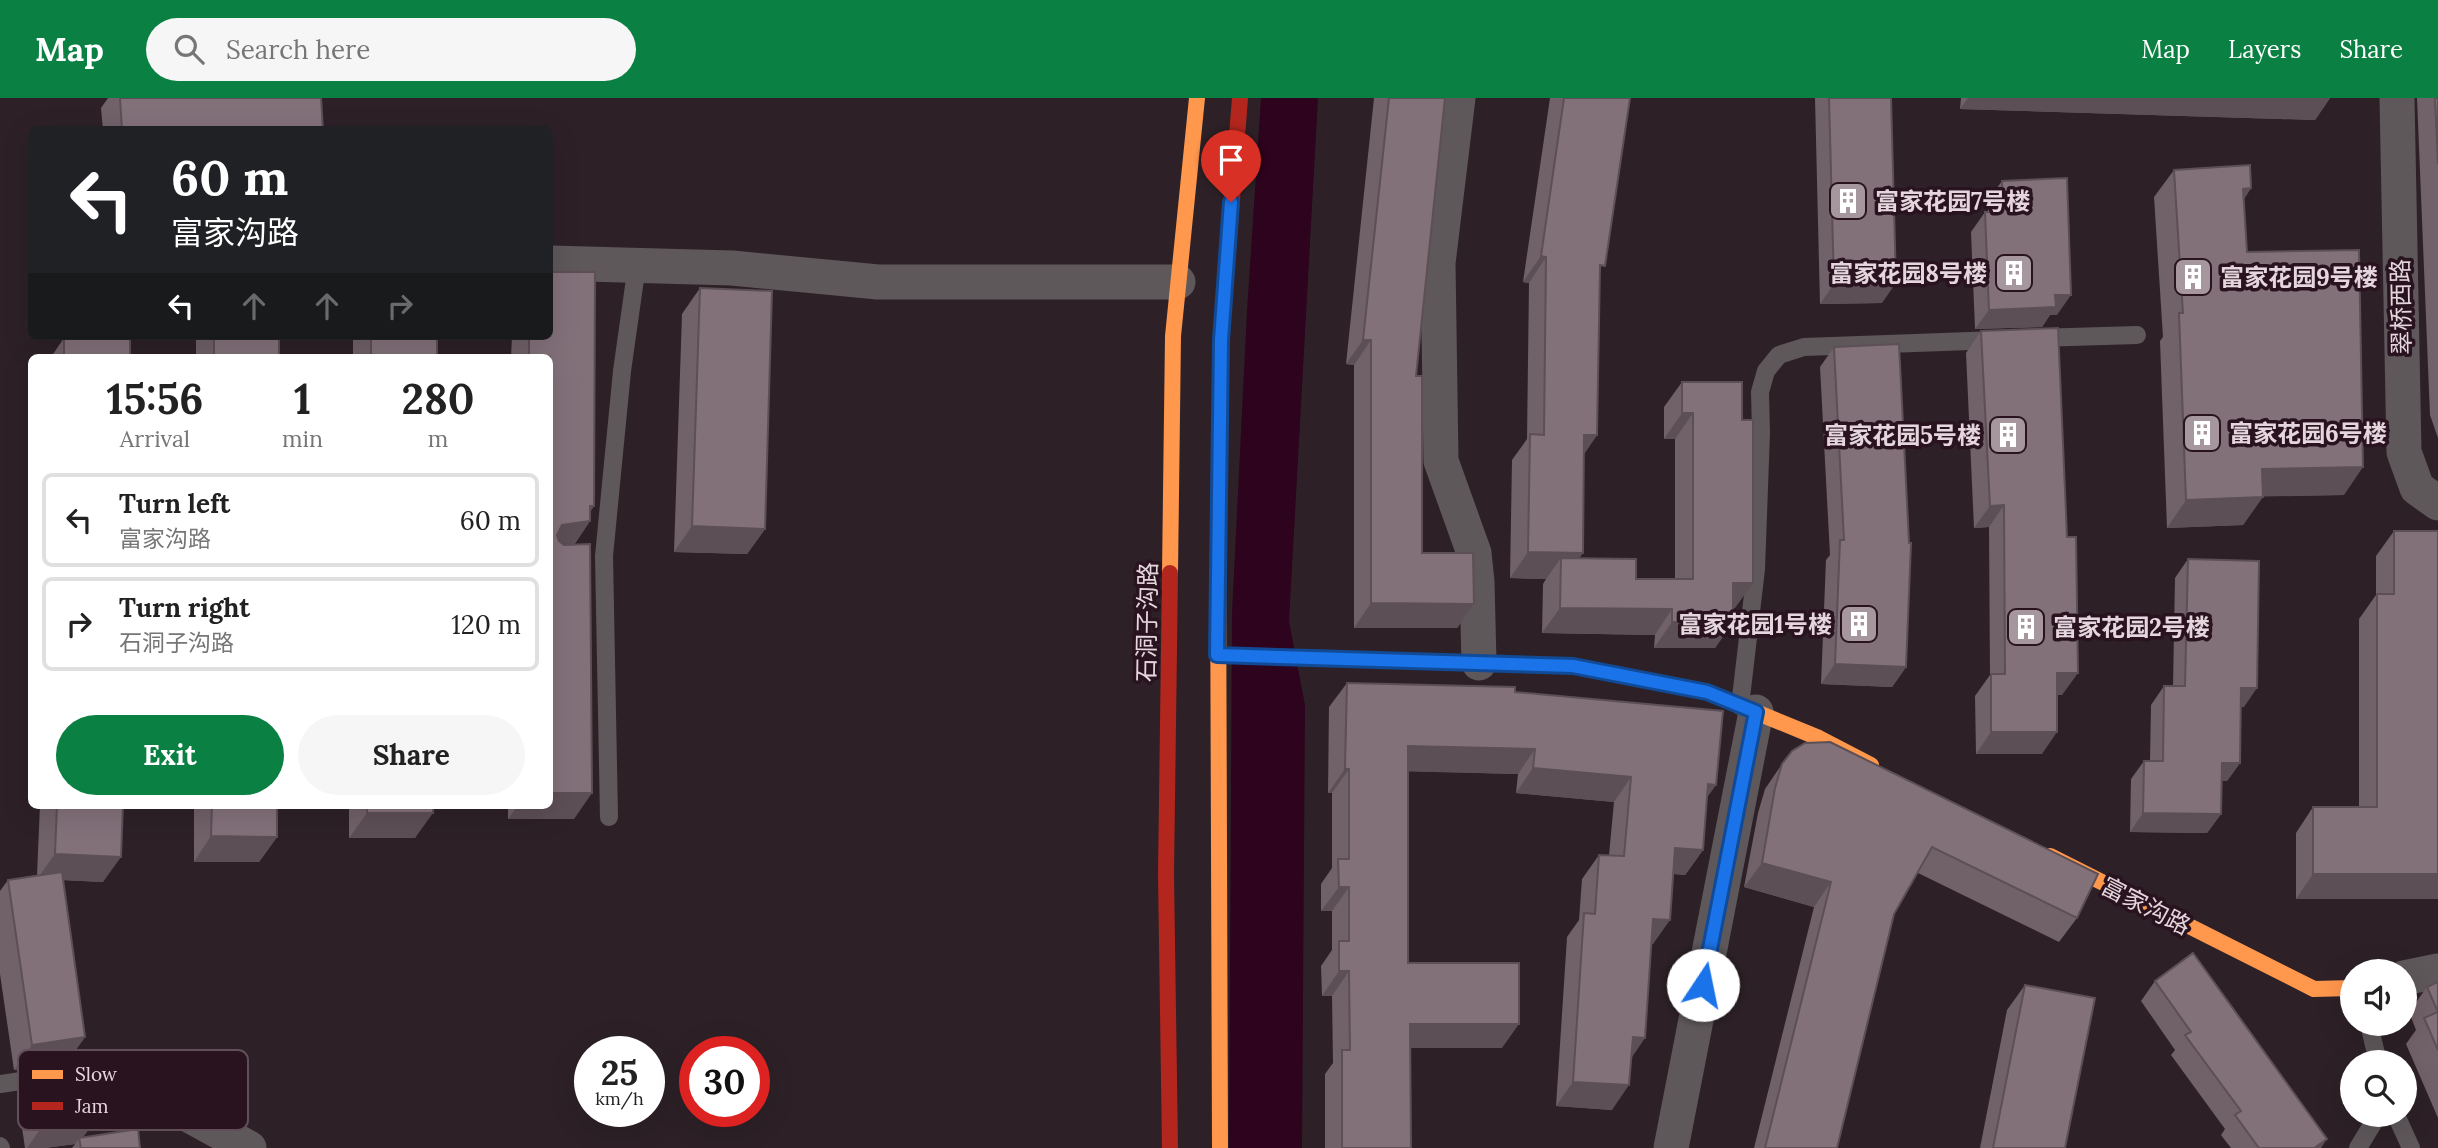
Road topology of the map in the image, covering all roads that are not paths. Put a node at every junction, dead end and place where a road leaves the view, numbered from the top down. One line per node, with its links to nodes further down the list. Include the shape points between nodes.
1 (1198, 98): 7 (main road, 石洞子沟路)
2 (1240, 98): 10 (main road, via 1221,340)
3 (1458, 98): 11 (street, via 1438,263 1441,461 1474,554)
4 (2396, 98): 9 (street, 翠桥西路, via 2404,452 2417,488)
5 (553, 262): 6 (street)
6 (637, 265): 7 (street, via 732,268 878,282); 14 (lane, via 597,556)
7 (1178, 282): 25 (main road, 石洞子沟路, via 1173,337 1166,874)
8 (2137, 335): 12 (lane, via 1804,347 1779,355 1766,371 1760,392)
9 (2438, 503)
10 (1224, 655): 11 (main road); 26 (main road)
11 (1479, 663): 12 (main road, via 1573,666 1707,692)
12 (1748, 709): 13 (main road); 27 (street)
13 (1881, 770)
14 (609, 817)
15 (2031, 846): 18 (main road, 富家沟路, via 2314,989)
16 (2438, 971): 17 (street)
17 (2417, 975)
18 (2340, 988)
19 (18, 1081): 20 (lane)
20 (0, 1084)
21 (2371, 1127): 28 (lane)
22 (2401, 1127): 29 (lane)
23 (216, 1130): 24 (street)
24 (249, 1148)
25 (1170, 1148)
26 (1220, 1148)
27 (1671, 1148)
28 (2358, 1148)
29 (2411, 1148)

